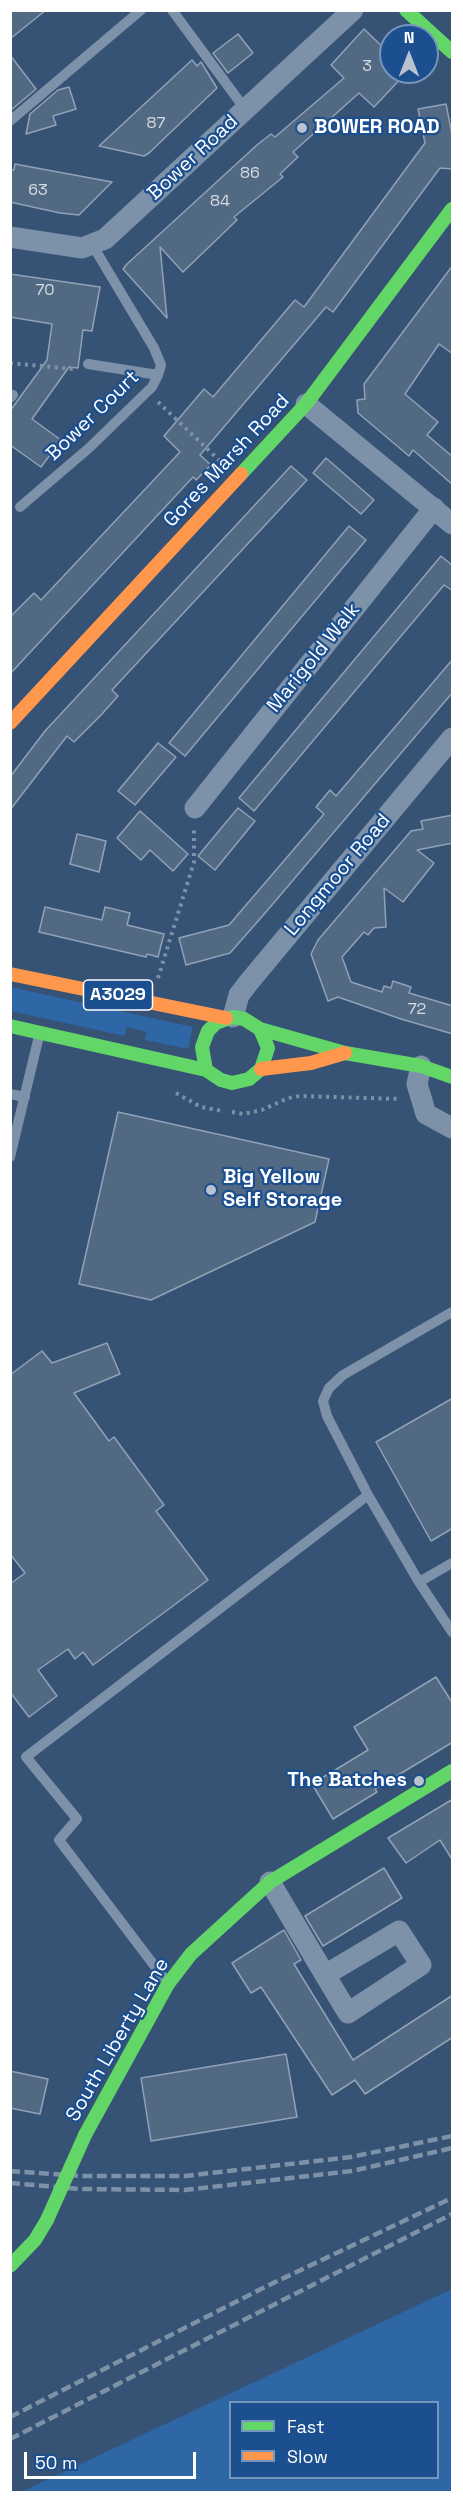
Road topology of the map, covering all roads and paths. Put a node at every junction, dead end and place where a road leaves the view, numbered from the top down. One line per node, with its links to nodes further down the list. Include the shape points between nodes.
1 (141, 10): 7 (lane)
2 (172, 10): 6 (lane)
3 (352, 10): 6 (street, Bower Road)
4 (406, 10): 5 (main road)
5 (453, 52)
6 (245, 109): 10 (street, Bower Road)
7 (10, 121)
8 (453, 209): 16 (main road, Gores Marsh Road)
9 (10, 237): 10 (street, via 69,248)
10 (93, 246): 12 (lane, Bower Court, via 154,348 161,365)
11 (88, 364): 12 (lane)
12 (158, 375): 13 (lane, Bower Court)
13 (148, 391): 17 (path); 18 (lane, Bower Court)
14 (10, 394): 15 (lane)
15 (10, 398)
16 (306, 404): 17 (main road, Gores Marsh Road); 19 (street)
17 (237, 478): 21 (main road, Gores Marsh Road)
18 (20, 507)
19 (434, 508): 20 (street); 23 (street, Marigold Walk)
20 (453, 524)
21 (10, 723)
22 (449, 749): 26 (street, Longmoor Road, via 249,982)
23 (195, 808): 25 (path, via 194,862)
24 (10, 974): 25 (main road, A3029)
25 (150, 1002): 26 (main road, A3029)
26 (230, 1018): 28 (main road, A3029, via 244,1019); 33 (main road, via 208,1031 203,1041)
27 (10, 1026): 29 (main road, A3029)
28 (260, 1029): 30 (main road, A3029); 32 (main road, via 268,1048)
29 (40, 1033): 33 (main road, A3029); 36 (lane)
30 (345, 1053): 31 (main road, A3029); 32 (main road, A3029, via 311,1063)
31 (421, 1066): 34 (main road, A3029); 37 (street, via 417,1084 426,1114)
32 (261, 1069): 33 (main road, A3029, via 249,1080 232,1083)
33 (206, 1070)
34 (453, 1077)
35 (10, 1094): 36 (lane)
36 (25, 1097): 38 (lane)
37 (453, 1128)
38 (10, 1157)
39 (453, 1312): 40 (lane, via 344,1375 329,1388 323,1401 327,1416)
40 (368, 1495): 42 (lane); 47 (lane, via 26,1757 77,1820 59,1840)
41 (453, 1563): 42 (lane)
42 (419, 1582): 43 (lane)
43 (453, 1632)
44 (453, 1771): 45 (main road, South Liberty Lane)
45 (270, 1882): 46 (street); 47 (main road, South Liberty Lane, via 191,1954)
46 (326, 1975)
47 (168, 1984): 48 (main road, South Liberty Lane, bridge, via 85,2135 47,2220 35,2240)
48 (10, 2266)

